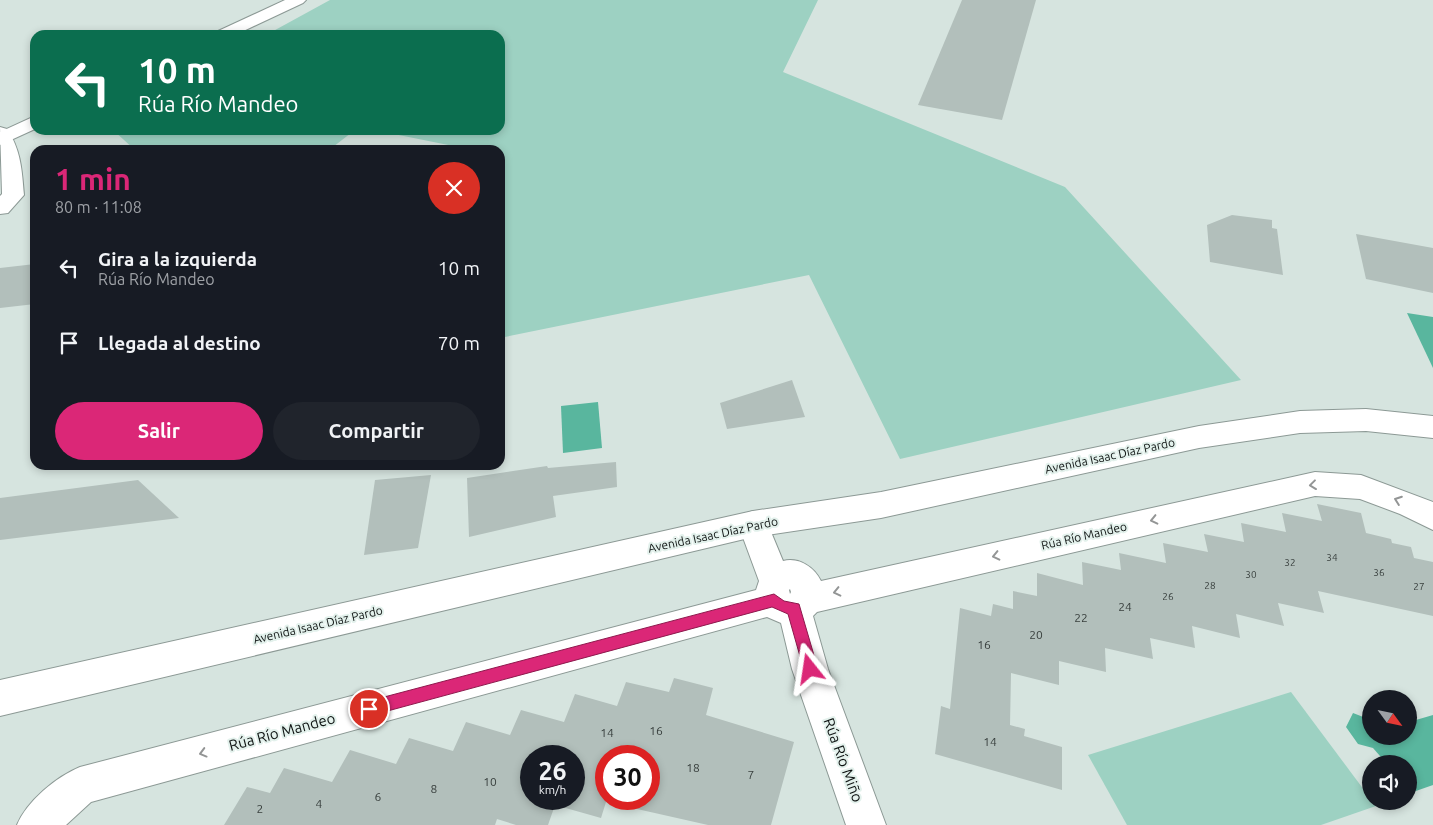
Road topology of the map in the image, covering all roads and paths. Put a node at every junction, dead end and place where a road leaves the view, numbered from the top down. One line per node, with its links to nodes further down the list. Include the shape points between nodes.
1 (298, 0): 2 (street)
2 (233, 30)
3 (30, 124): 4 (street)
4 (1, 136): 5 (street, via 10,158 13,195)
5 (0, 208)
6 (1433, 427): 8 (street, Avenida Isaac Díaz Pardo, via 1366,420 1300,422 1199,437 881,505)
7 (1433, 517): 9 (street, Rúa Río Mandeo, one-way to 9, via 1411,505 1361,487 1315,484)
8 (753, 524): 9 (street, Rúa Río Miño); 10 (street, Avenida Isaac Díaz Pardo)
9 (788, 597): 11 (street, Rúa Río Mandeo, one-way to 11, via 80,786); 12 (street, Rúa Río Miño)
10 (0, 698)
11 (37, 825)
12 (866, 825)

